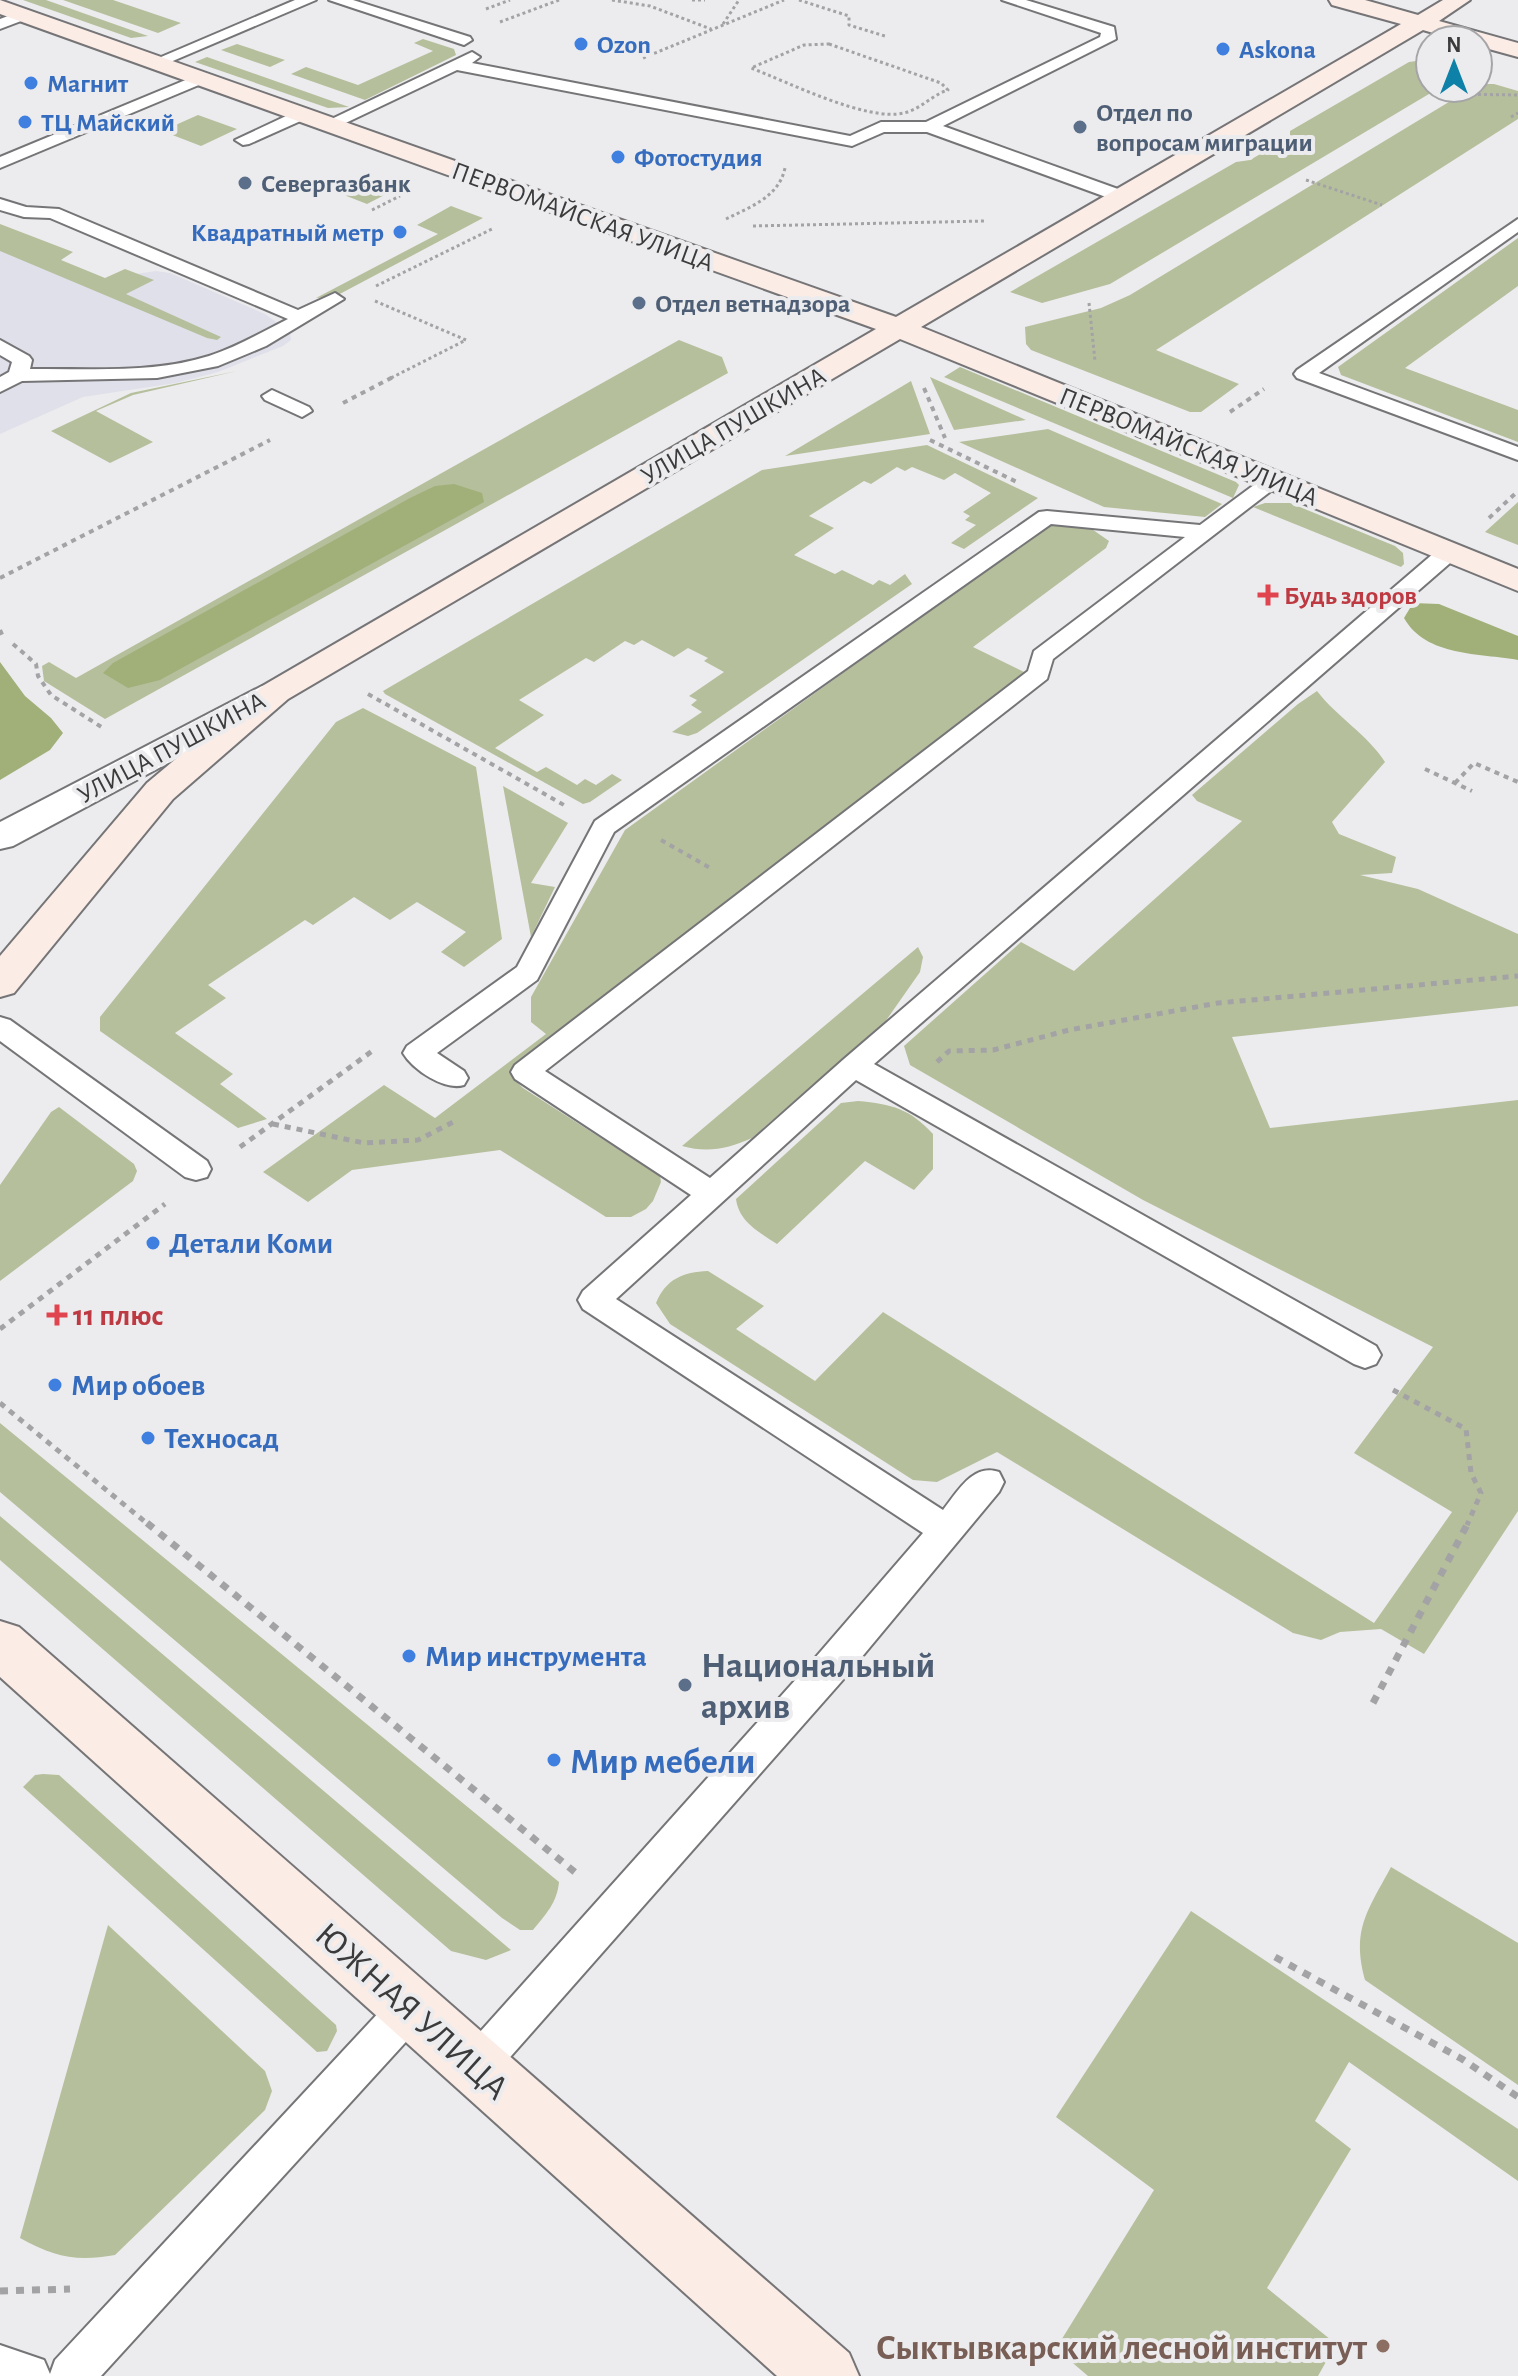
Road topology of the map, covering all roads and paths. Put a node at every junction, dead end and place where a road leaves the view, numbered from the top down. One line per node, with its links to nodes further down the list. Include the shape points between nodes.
1 (308, 0): 24 (lane)
2 (337, 0): 21 (lane)
3 (612, 0): 19 (path, via 650,6)
4 (692, 0): 5 (path)
5 (705, 0)
6 (739, 0): 18 (path)
7 (784, 0): 18 (path)
8 (799, 0): 20 (path, via 849,16 849,25)
9 (1010, 0): 14 (lane)
10 (1070, 0): 14 (lane)
11 (1340, 0): 16 (street)
12 (1459, 0): 16 (street, УЛИЦА ПУШКИНА)
13 (0, 6): 15 (street, ПЕРВОМАЙСКАЯ УЛИЦА)
14 (1048, 11): 36 (lane, via 1109,30 1108,39)
15 (24, 15): 17 (lane); 24 (street, ПЕРВОМАЙСКАЯ УЛИЦА, via 130,54)
16 (1421, 23): 23 (street); 41 (street, УЛИЦА ПУШКИНА)
17 (0, 24)
18 (722, 25): 19 (path)
19 (712, 29): 22 (path)
20 (885, 36)
21 (464, 40)
22 (687, 40)
23 (1518, 50)
24 (156, 53): 27 (street, ПЕРВОМАЙСКАЯ УЛИЦА)
25 (474, 56): 26 (lane)
26 (456, 65): 35 (lane); 36 (lane, via 852,141 881,127)
27 (200, 79): 33 (street, ПЕРВОМАЙСКАЯ УЛИЦА); 38 (lane)
28 (948, 90): 31 (path, via 941,83 829,44 804,45 751,68)
29 (1494, 95): 30 (path)
30 (1518, 95)
31 (841, 101)
32 (1518, 113): 34 (path)
33 (299, 115): 35 (street, ПЕРВОМАЙСКАЯ УЛИЦА); 37 (lane)
34 (1511, 117)
35 (327, 125): 51 (street, ПЕРВОМАЙСКАЯ УЛИЦА)
36 (929, 127): 41 (lane)
37 (243, 140)
38 (0, 163)
39 (786, 164): 44 (path, via 779,187)
40 (1306, 180): 43 (path)
41 (1123, 197): 51 (street, УЛИЦА ПУШКИНА)
42 (0, 204): 50 (lane, via 53,213)
43 (1382, 205)
44 (725, 220)
45 (987, 221): 47 (path)
46 (1518, 224): 54 (lane)
47 (742, 227)
48 (335, 299): 50 (lane)
49 (1089, 303): 53 (path)
50 (299, 317): 55 (lane, via 235,354 200,363 166,370)
51 (899, 328): 63 (street, ПЕРВОМАЙСКАЯ УЛИЦА); 73 (street, УЛИЦА ПУШКИНА)
52 (0, 346): 55 (lane, via 22,360)
53 (1095, 361)
54 (1304, 374): 60 (path, via 1284,376); 62 (lane)
55 (18, 375): 57 (lane)
56 (923, 385): 61 (path)
57 (0, 386)
58 (272, 396): 59 (lane)
59 (302, 411)
60 (1225, 415)
61 (945, 438)
62 (1518, 454)
63 (1273, 480): 66 (lane); 67 (street, ПЕРВОМАЙСКАЯ УЛИЦА)
64 (1518, 492): 65 (path)
65 (1488, 519)
66 (1204, 532): 79 (lane, via 1047,517); 81 (lane, via 1042,656 1039,674)
67 (1449, 552): 68 (street, ПЕРВОМАЙСКАЯ УЛИЦА); 86 (lane)
68 (1517, 579)
69 (0, 630): 70 (path)
70 (4, 639)
71 (13, 644): 74 (path, via 36,664 43,691)
72 (362, 691): 79 (path)
73 (276, 692): 80 (street, УЛИЦА ПУШКИНА); 83 (street, via 160,791)
74 (114, 734)
75 (1425, 769): 77 (path)
76 (1518, 782): 77 (path, via 1474,763)
77 (1455, 783): 78 (path)
78 (1472, 791)
79 (611, 822): 81 (path); 87 (lane, via 527,973 417,1053)
80 (0, 837)
81 (757, 894): 93 (lane, via 525,1072)
82 (1518, 976): 88 (path, via 1218,1003 1069,1030 993,1050 949,1051)
83 (0, 983)
84 (0, 1027): 92 (lane)
85 (384, 1042): 89 (path)
86 (854, 1066): 88 (lane); 93 (lane)
87 (454, 1078)
88 (902, 1094): 96 (lane)
89 (272, 1123): 90 (path, via 364,1143); 91 (path)
90 (418, 1140)
91 (234, 1152)
92 (196, 1169)
93 (710, 1193): 99 (lane, via 594,1300)
94 (172, 1198): 95 (path)
95 (0, 1329)
96 (1365, 1355): 101 (path, via 1385,1386 1466,1429 1471,1473 1481,1493 1457,1549)
97 (0, 1403): 102 (path)
98 (987, 1482): 99 (lane)
99 (946, 1530): 102 (lane)
100 (0, 1644): 104 (street, ЮЖНАЯ УЛИЦА)
101 (1373, 1703)
102 (617, 1907): 105 (lane)
103 (1275, 1957): 106 (path, via 1462,2059)
104 (410, 2008): 105 (street, ЮЖНАЯ УЛИЦА); 109 (lane)
105 (476, 2066): 110 (street, ЮЖНАЯ УЛИЦА)
106 (1518, 2097)
107 (0, 2367): 108 (lane)
108 (28, 2376)
109 (71, 2376)
110 (826, 2376)

